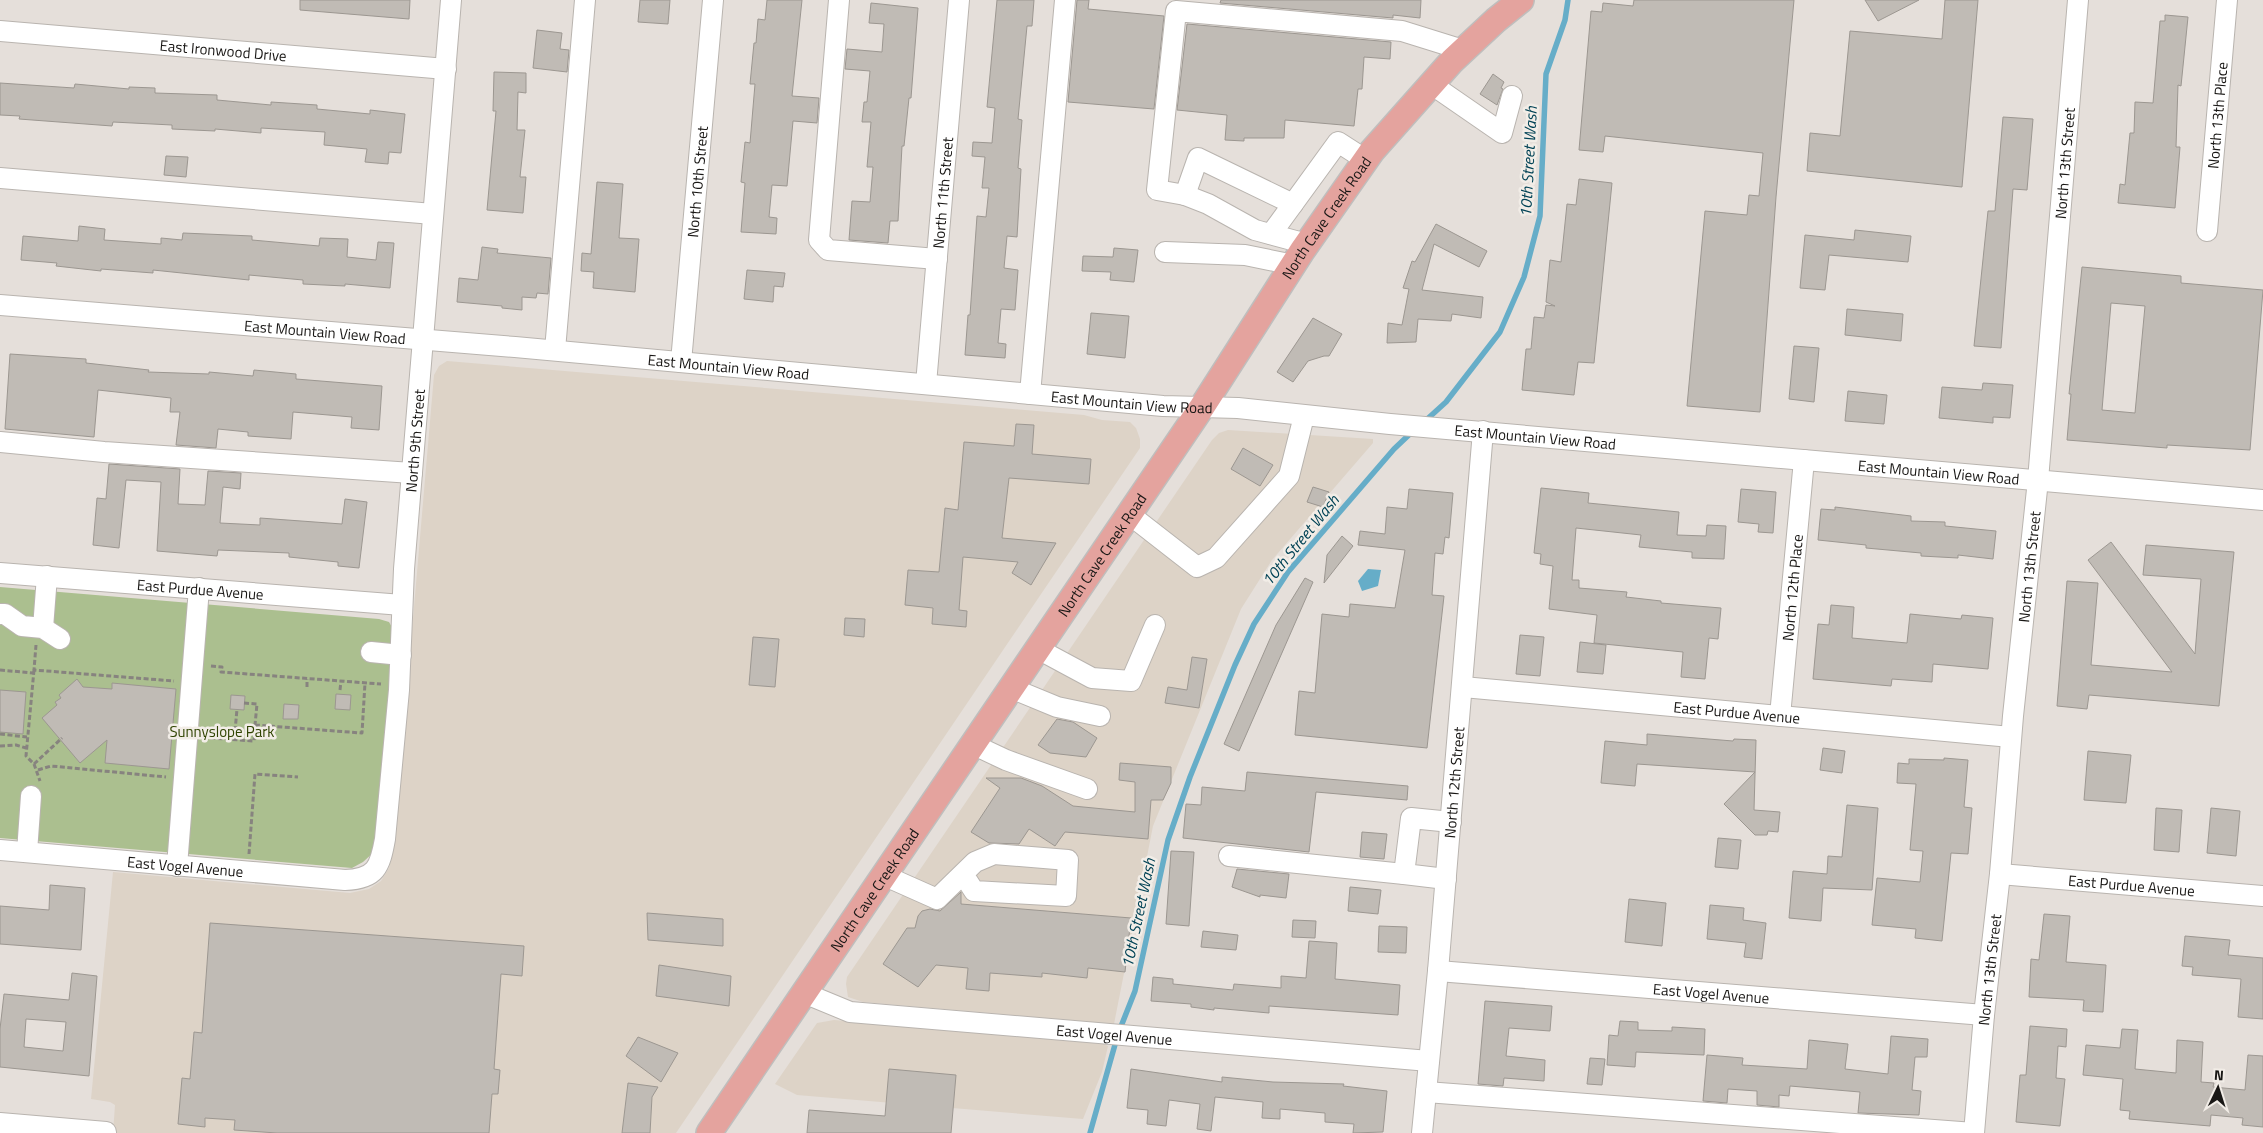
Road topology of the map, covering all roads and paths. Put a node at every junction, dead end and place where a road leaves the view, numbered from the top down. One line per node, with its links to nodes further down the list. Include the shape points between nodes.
1 (451, 0): 12 (street, North 9th Street)
2 (585, 0): 28 (street)
3 (713, 0): 29 (street, North 10th Street)
4 (839, 0): 24 (street, via 819,240 828,250)
5 (959, 0): 24 (street, North 11th Street)
6 (1065, 0): 31 (street)
7 (1522, 0): 11 (main road, North Cave Creek Road)
8 (2078, 0): 38 (street, North 13th Street)
9 (2227, 0): 20 (street, North 13th Place)
10 (0, 32): 12 (street, East Ironwood Drive)
11 (1463, 50): 13 (main road, North Cave Creek Road); 17 (street, via 1402,30 1176,10 1157,190)
12 (446, 69): 19 (street, North 9th Street)
13 (1431, 84): 14 (street, via 1502,133); 15 (main road, North Cave Creek Road)
14 (1512, 96)
15 (1366, 160): 18 (street, via 1338,142); 22 (main road, North Cave Creek Road)
16 (0, 178): 19 (street)
17 (1185, 195): 18 (street, via 1198,158); 21 (street, via 1255,230)
18 (1293, 204): 21 (street)
19 (433, 214): 27 (street, North 9th Street)
20 (2207, 231)
21 (1271, 234): 22 (street)
22 (1307, 244): 25 (main road, North Cave Creek Road)
23 (1165, 252): 25 (street, via 1245,255)
24 (937, 259): 30 (street, North 11th Street)
25 (1294, 265): 32 (main road, North Cave Creek Road)
26 (0, 305): 27 (street, East Mountain View Road)
27 (422, 339): 28 (street, East Mountain View Road); 37 (street, North 9th Street)
28 (555, 350): 29 (street, East Mountain View Road)
29 (681, 362): 30 (street, East Mountain View Road)
30 (926, 384): 31 (street, East Mountain View Road)
31 (1030, 394): 32 (street, East Mountain View Road)
32 (1202, 407): 33 (street, East Mountain View Road); 40 (main road, North Cave Creek Road)
33 (1304, 416): 34 (street, East Mountain View Road); 40 (street, via 1289,476 1216,558 1197,567)
34 (1483, 432): 36 (street, East Mountain View Road); 60 (street, North 12th Street)
35 (0, 442): 37 (street)
36 (1804, 460): 38 (street, East Mountain View Road); 66 (street, North 12th Place)
37 (412, 473): 44 (street, North 9th Street)
38 (2038, 480): 39 (street, East Mountain View Road); 71 (street, North 13th Street)
39 (2263, 500)
40 (1129, 514): 49 (main road, North Cave Creek Road)
41 (0, 573): 42 (street, East Purdue Avenue)
42 (47, 576): 43 (street, East Purdue Avenue); 47 (street)
43 (199, 588): 44 (street, East Purdue Avenue); 54 (street)
44 (402, 605): 51 (street, North 9th Street)
45 (0, 614): 47 (street, via 22,626)
46 (1155, 625): 49 (street, via 1131,680 1092,678)
47 (40, 628): 48 (street); 53 (path)
48 (60, 639)
49 (1038, 649): 61 (main road, North Cave Creek Road)
50 (371, 652): 51 (street)
51 (401, 655): 58 (street, North 9th Street)
52 (0, 670): 53 (path)
53 (34, 671): 54 (path, via 179,681); 70 (path)
54 (193, 672): 55 (path, via 222,667 221,672); 79 (street)
55 (307, 679): 56 (path); 59 (path)
56 (341, 681): 57 (path); 62 (path)
57 (365, 683): 58 (path); 67 (path, via 362,733)
58 (399, 686): 93 (street, North 9th Street, via 385,839 381,859)
59 (307, 687)
60 (1463, 687): 66 (street, East Purdue Avenue); 83 (street, North 12th Street)
61 (1011, 688): 65 (street, via 1057,707); 74 (main road, North Cave Creek Road)
62 (340, 690)
63 (244, 703): 67 (path, via 257,704)
64 (237, 709): 68 (path)
65 (1100, 716)
66 (1780, 716): 71 (street, East Purdue Avenue)
67 (255, 725): 73 (path, via 254,741)
68 (235, 731)
69 (0, 734): 70 (path)
70 (27, 737): 76 (path)
71 (2011, 737): 91 (street, North 13th Street)
72 (62, 738): 77 (path)
73 (210, 738)
74 (972, 744): 81 (street, via 1006,760); 92 (main road, North Cave Creek Road)
75 (0, 746): 76 (path)
76 (26, 748): 77 (path, via 26,756)
77 (34, 764): 78 (path)
78 (38, 770): 79 (path, via 50,766); 82 (path)
79 (184, 778): 88 (street, via 173,808)
80 (298, 778): 87 (path, via 255,774)
81 (1087, 789)
82 (36, 792): 85 (street)
83 (1451, 822): 90 (street, via 1411,818); 94 (street, North 12th Street)
84 (0, 850): 85 (street, East Vogel Avenue)
85 (27, 852): 88 (street, East Vogel Avenue)
86 (1229, 856): 90 (street)
87 (249, 857)
88 (177, 866): 93 (street, East Vogel Avenue, via 345,880)
89 (963, 874): 89 (street, via 975,862 994,854 1068,860 1066,896 974,891); 92 (street, via 937,898)
90 (1404, 874): 94 (street)
91 (2000, 874): 95 (street, East Purdue Avenue); 98 (street, North 13th Street)
92 (883, 875): 97 (main road, North Cave Creek Road)
93 (370, 876)
94 (1446, 879): 96 (street, North 12th Street)
95 (2263, 896)
96 (1438, 971): 98 (street, East Vogel Avenue); 99 (street, North 12th Street)
97 (804, 993): 99 (street, East Vogel Avenue, via 850,1012); 103 (main road, North Cave Creek Road)
98 (1984, 1015): 105 (street, North 13th Street)
99 (1429, 1061): 100 (street, North 12th Street)
100 (1426, 1092): 104 (street, North 12th Street); 105 (street)
101 (0, 1123): 102 (street)
102 (106, 1132)
103 (709, 1133)
104 (1422, 1133)
105 (1974, 1133)

